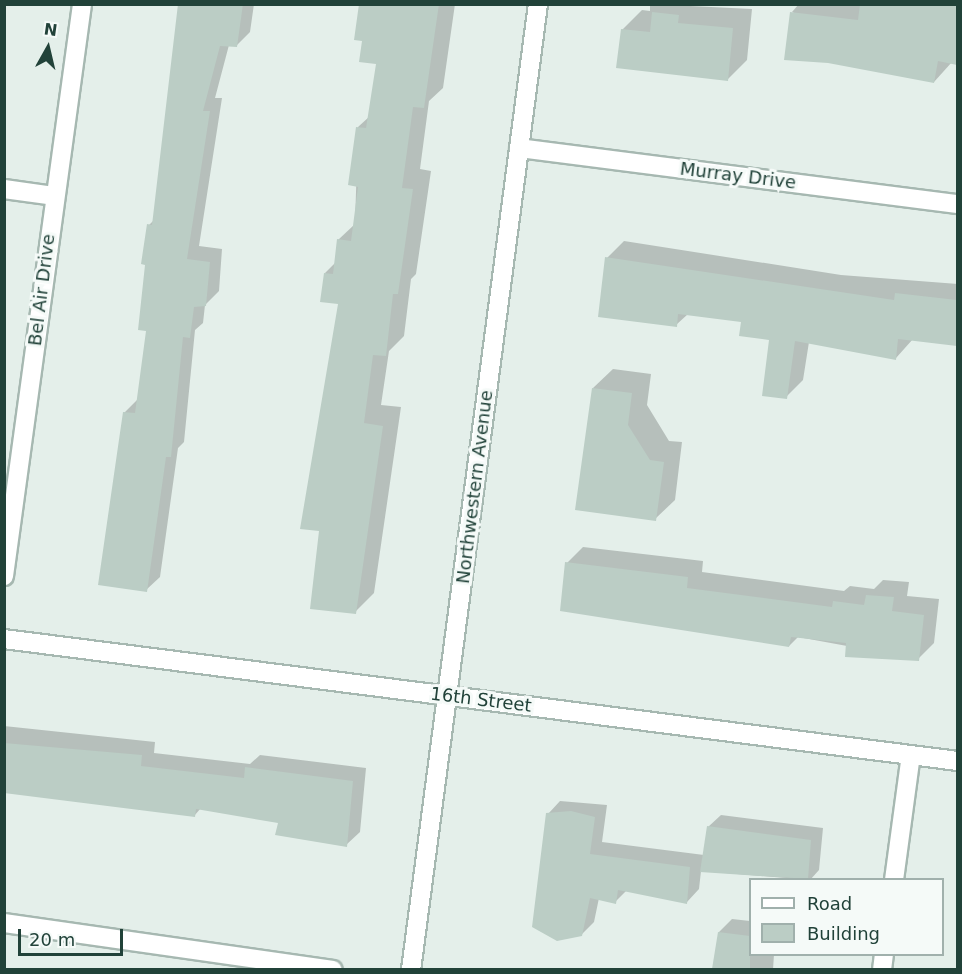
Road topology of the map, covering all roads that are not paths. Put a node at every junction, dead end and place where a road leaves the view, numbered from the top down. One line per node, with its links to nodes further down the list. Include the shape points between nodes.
1 (81, 4): 5 (street, Bel Air Drive)
2 (538, 4): 3 (street, Northwestern Avenue)
3 (519, 148): 6 (street, Murray Drive); 9 (street, Northwestern Avenue)
4 (4, 189): 5 (street)
5 (54, 196): 7 (street, Bel Air Drive)
6 (957, 204)
7 (4, 576)
8 (4, 639): 9 (street, 16th Street)
9 (447, 696): 10 (street, 16th Street); 15 (street, Northwestern Avenue)
10 (911, 755): 11 (street, 16th Street); 12 (street)
11 (957, 761)
12 (894, 878)
13 (4, 923): 14 (street)
14 (333, 969)
15 (411, 969)

